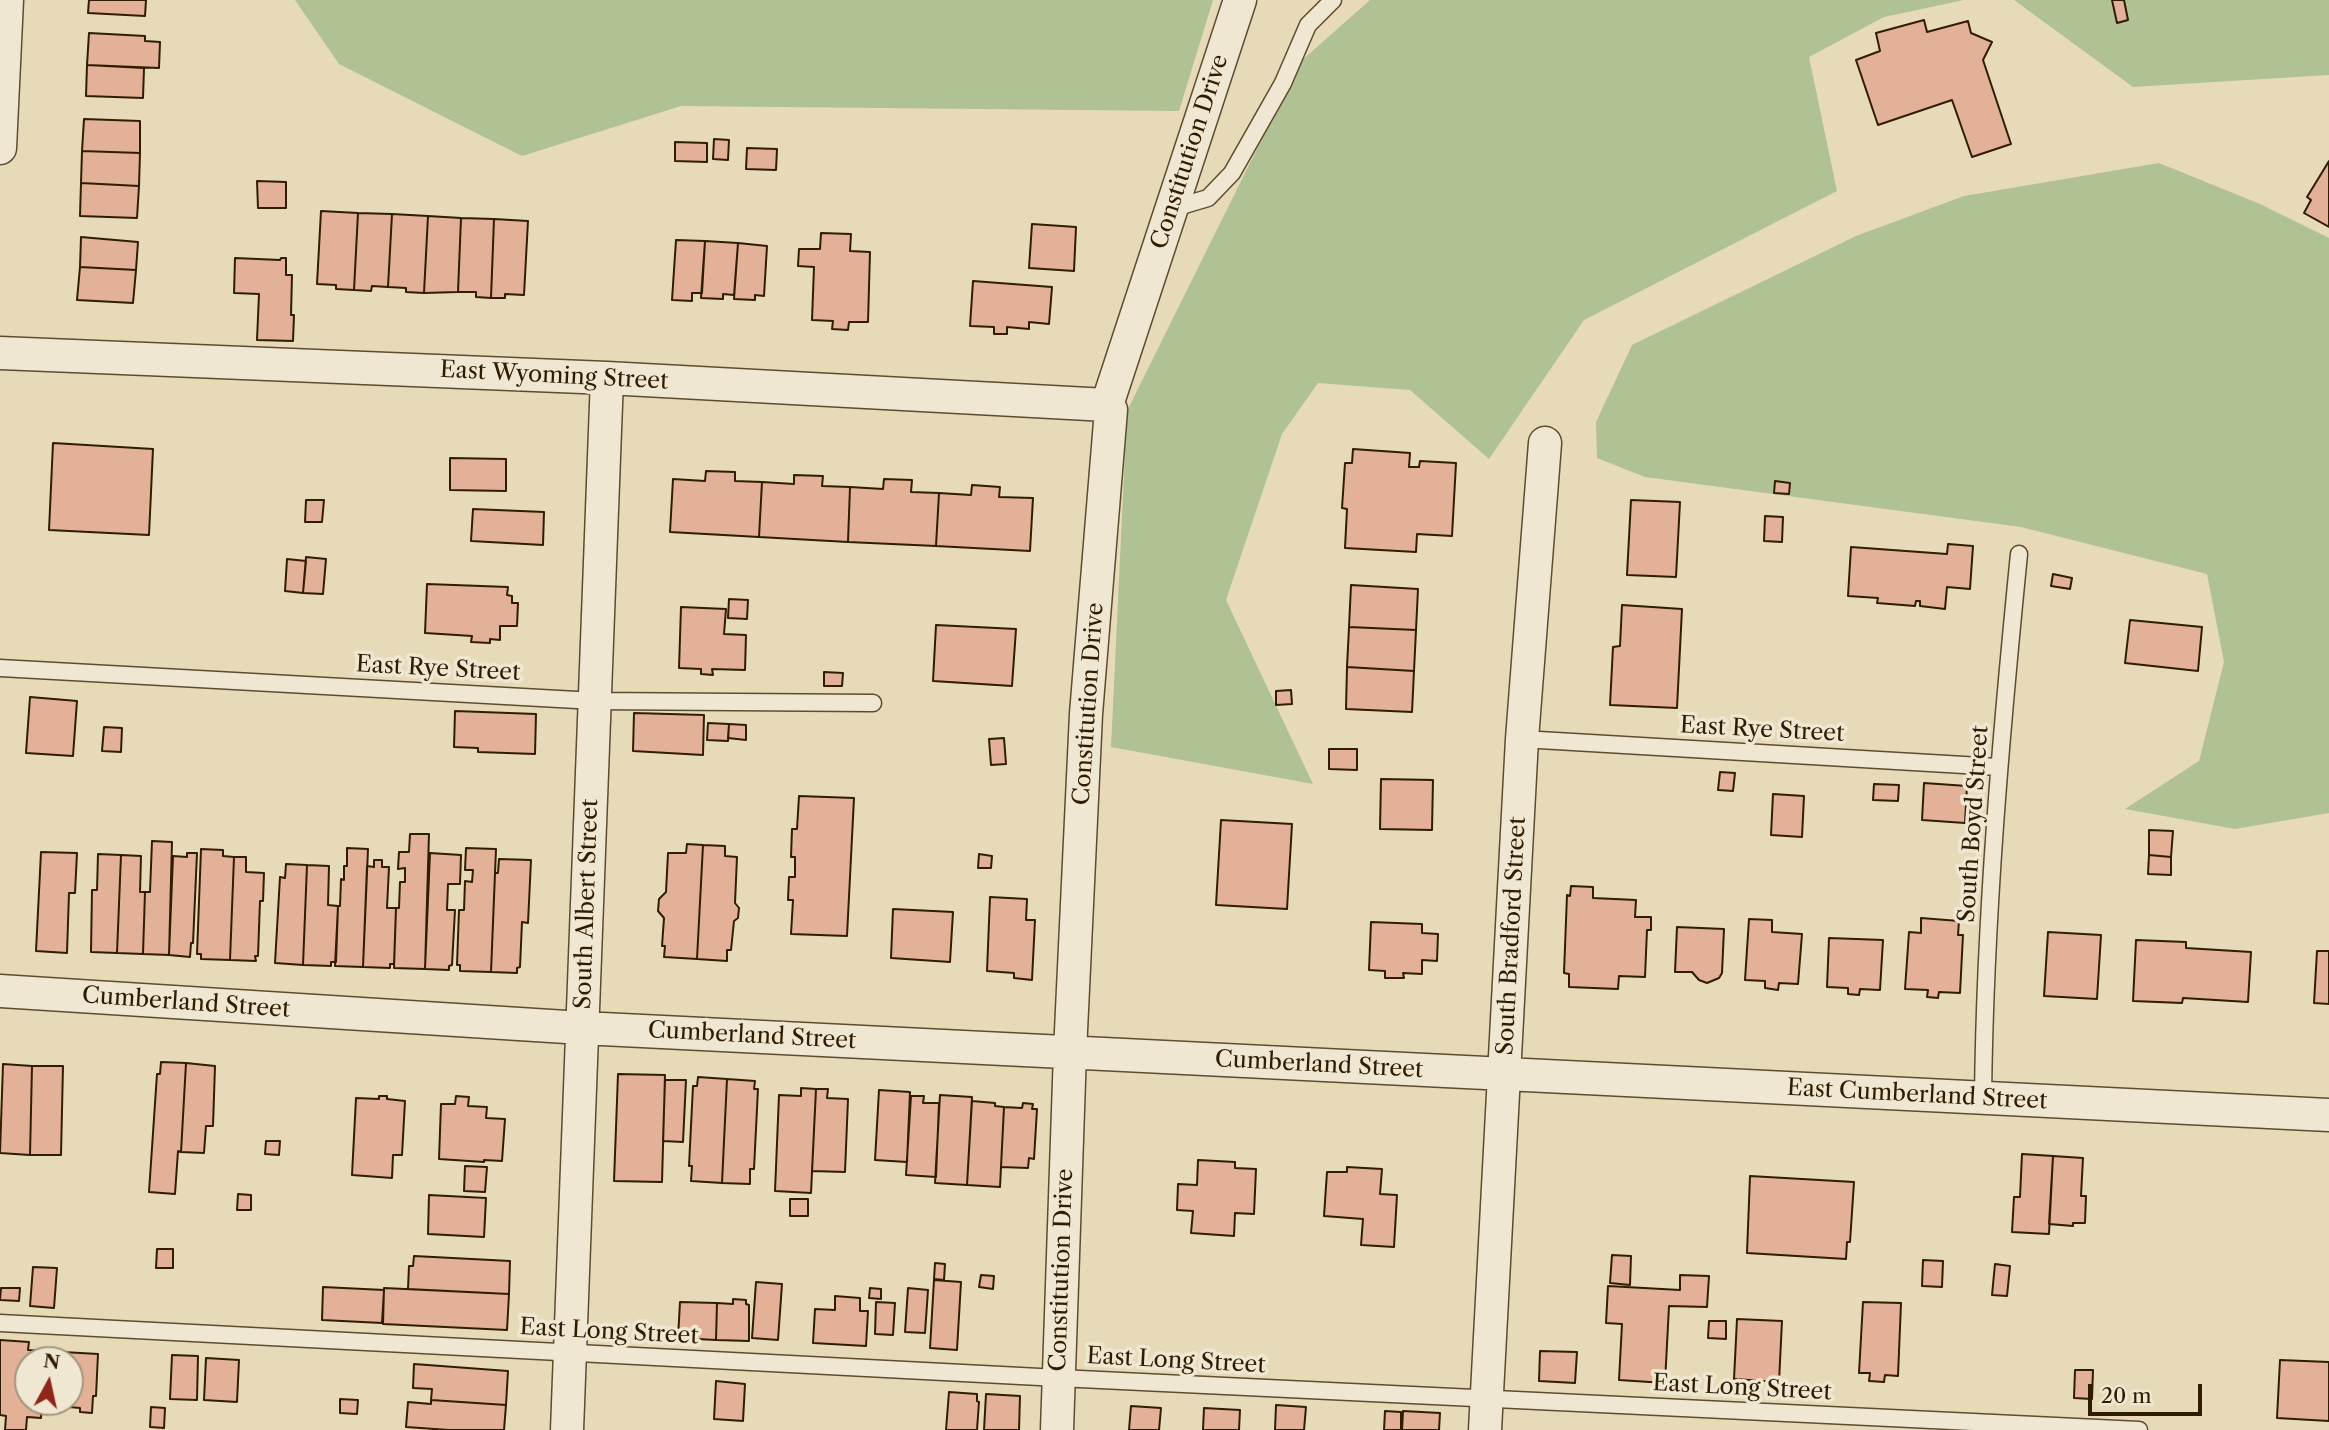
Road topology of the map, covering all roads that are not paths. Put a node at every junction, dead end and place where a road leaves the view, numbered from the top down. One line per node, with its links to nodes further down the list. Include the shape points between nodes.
1 (7, 0): 4 (street)
2 (1240, 0): 5 (street, Constitution Drive)
3 (1333, 0): 5 (lane, via 1308,25 1283,83 1232,173 1208,198)
4 (0, 148)
5 (1171, 209): 8 (street, Constitution Drive)
6 (0, 354): 7 (street, East Wyoming Street)
7 (607, 378): 8 (street, East Wyoming Street); 12 (street, South Albert Street)
8 (1107, 405): 18 (street, Constitution Drive, via 1111,410 1086,714)
9 (1545, 443): 14 (street, South Bradford Street)
10 (2019, 554): 15 (lane, South Boyd Street)
11 (0, 668): 12 (lane, East Rye Street)
12 (594, 701): 13 (lane, East Rye Street); 17 (street, South Albert Street)
13 (873, 703)
14 (1522, 739): 15 (lane, East Rye Street); 19 (street, South Bradford Street)
15 (1998, 767): 20 (lane, South Boyd Street)
16 (0, 991): 17 (street, Cumberland Street)
17 (582, 1028): 18 (street, Cumberland Street); 23 (street, South Albert Street)
18 (1070, 1052): 19 (street, Cumberland Street); 24 (street, Constitution Drive)
19 (1505, 1074): 20 (street, East Cumberland Street); 25 (street, South Bradford Street)
20 (1983, 1098): 21 (street, East Cumberland Street)
21 (2329, 1115)
22 (0, 1323): 23 (lane, East Long Street)
23 (570, 1353): 24 (lane, East Long Street); 27 (street, South Albert Street)
24 (1059, 1378): 25 (lane, East Long Street); 28 (street, Constitution Drive)
25 (1487, 1399): 26 (lane, East Long Street); 29 (street, South Bradford Street)
26 (1972, 1426): 30 (lane, East Long Street)
27 (567, 1430)
28 (1057, 1430)
29 (1485, 1430)
30 (2139, 1430)

